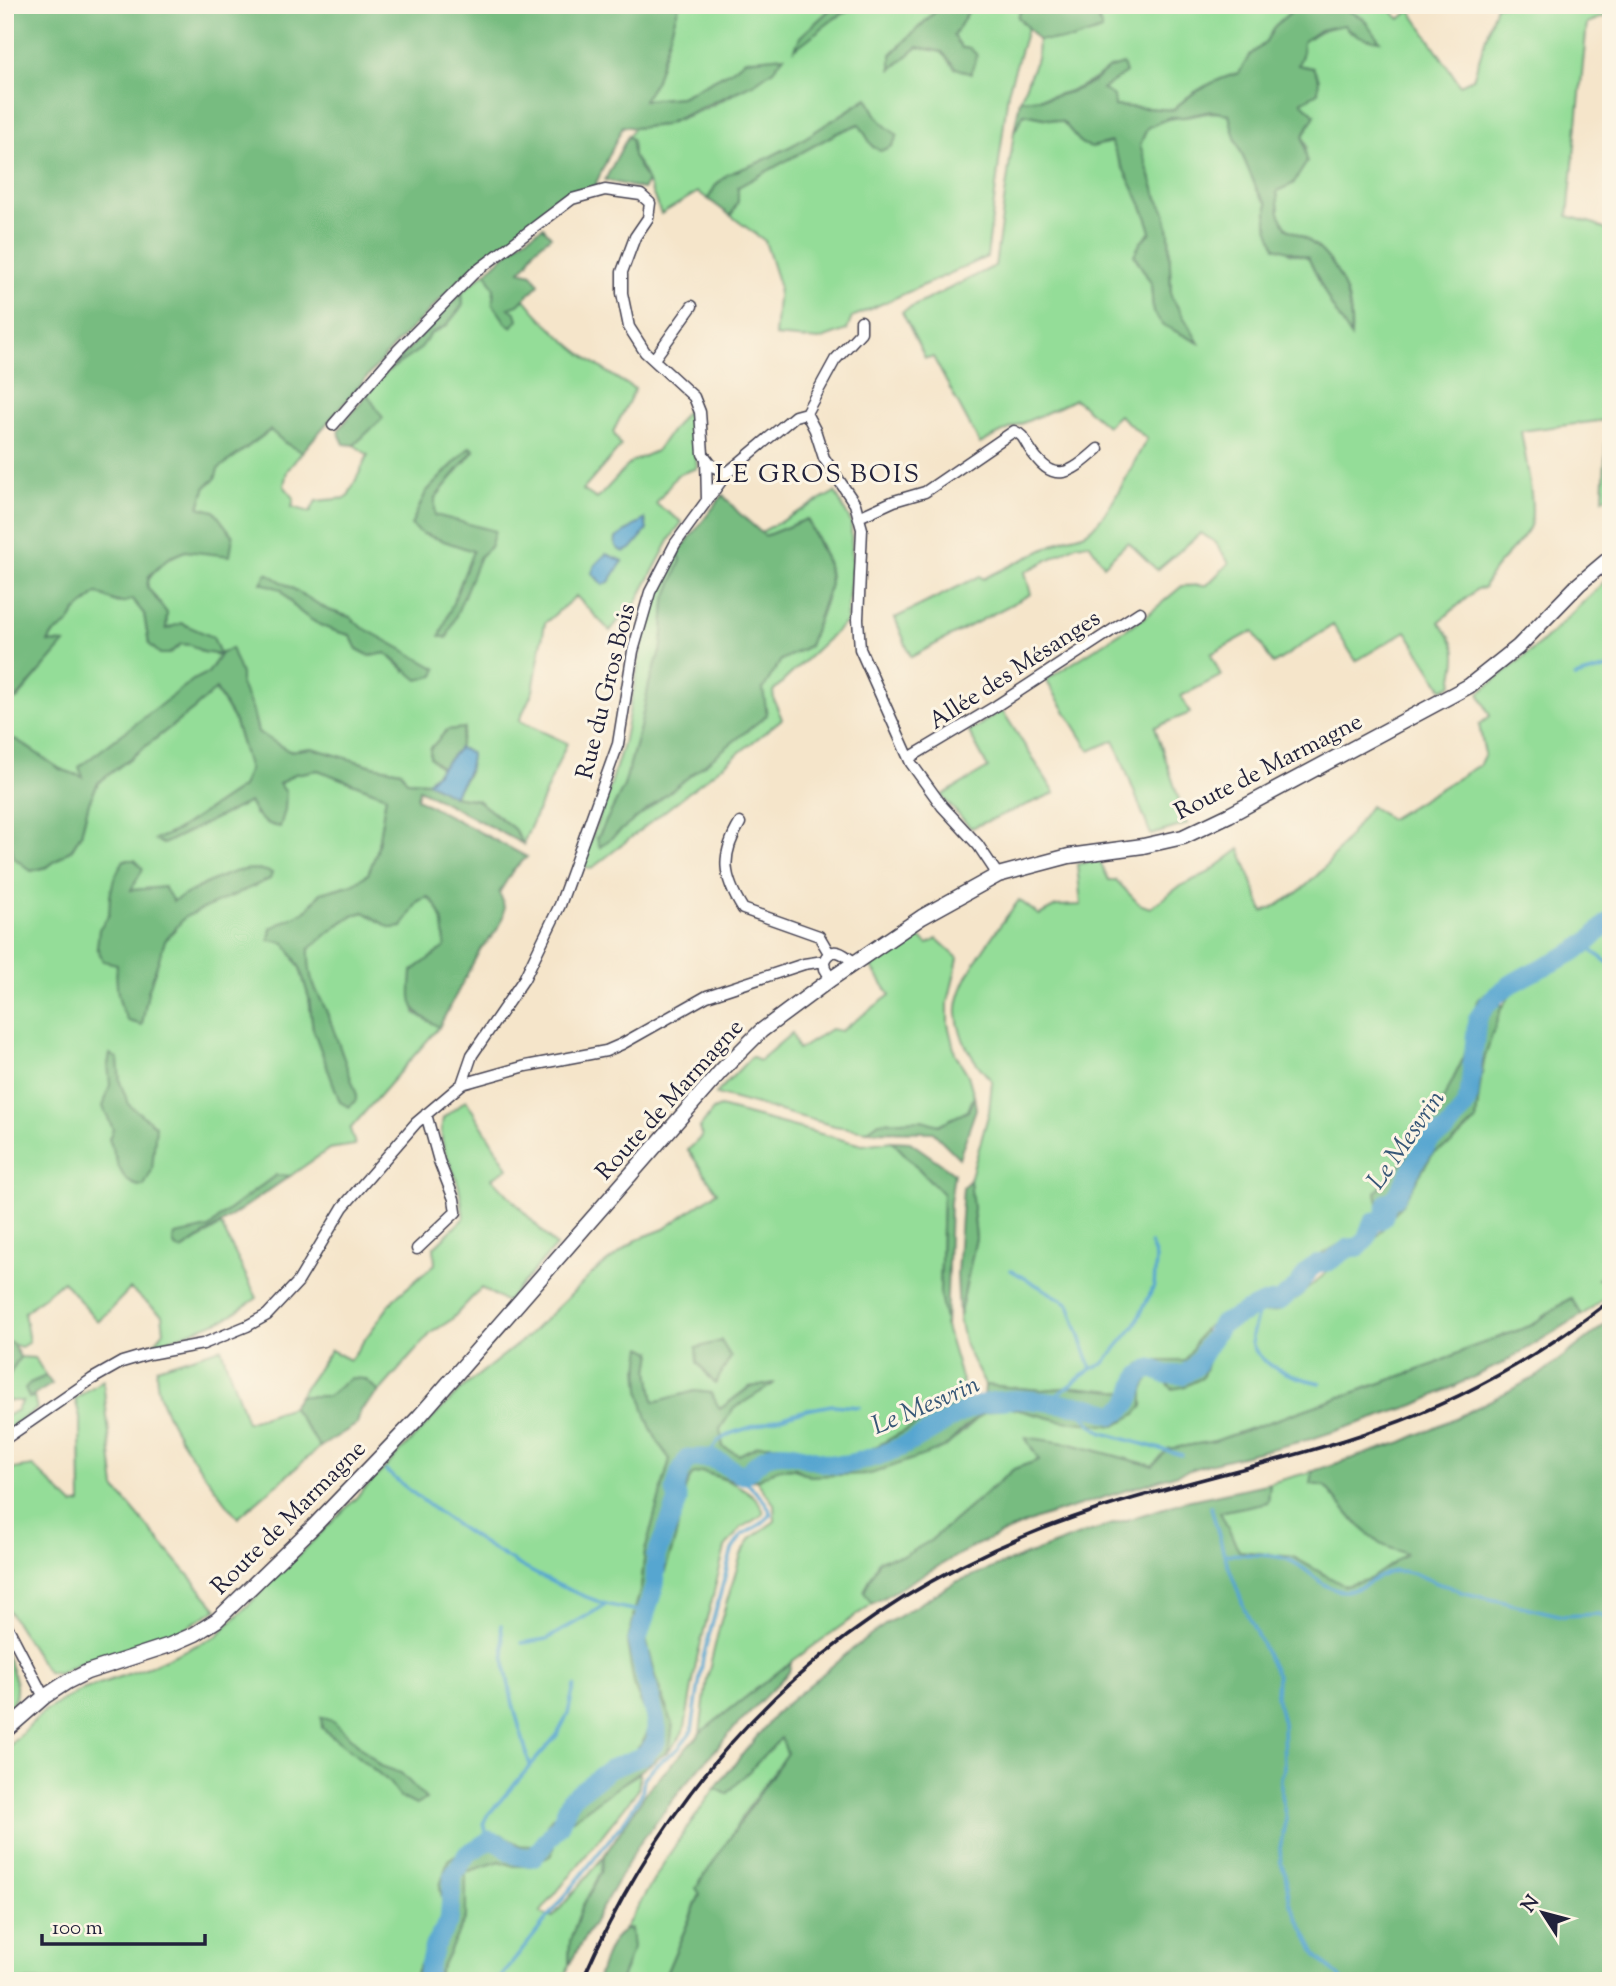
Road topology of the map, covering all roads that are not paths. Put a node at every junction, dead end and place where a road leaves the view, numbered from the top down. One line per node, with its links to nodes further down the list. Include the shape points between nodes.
1 (692, 306): 3 (street)
2 (861, 321): 4 (street, via 861,332 835,360)
3 (654, 359): 5 (street, via 629,327 622,293 627,255 648,218 650,203 642,195 605,190 572,200 474,273); 7 (street, via 694,397)
4 (806, 413): 8 (street, Rue du Gros Bois, via 794,416); 10 (street, via 824,458)
5 (333, 425)
6 (1098, 449): 10 (street, via 1070,471 1058,472 1041,465 1014,431 925,492)
7 (706, 458): 8 (street); 9 (street)
8 (727, 473): 9 (street, Rue du Gros Bois)
9 (707, 501): 19 (street, Rue du Gros Bois, via 650,592 633,651 618,744 560,905 524,979 472,1055)
10 (859, 517): 13 (street, via 860,649)
11 (1611, 557): 15 (main road, Route de Marmagne, via 1518,647 1469,685 1228,815 1183,837 1069,856)
12 (1140, 612): 13 (street, Allée des Mésanges)
13 (909, 758): 15 (street)
14 (740, 823): 16 (street, via 725,859 727,876 743,909 819,936)
15 (998, 875): 17 (main road, Route de Marmagne, via 922,917)
16 (826, 957): 17 (street, via 836,951); 18 (street, via 825,969); 19 (street, via 707,996 606,1051)
17 (855, 963): 18 (main road, Route de Marmagne)
18 (831, 979): 24 (main road, Route de Marmagne, via 761,1031 730,1061 418,1418 217,1620 170,1645 87,1672)
19 (462, 1084): 20 (street)
20 (426, 1114): 21 (street, via 456,1212); 22 (street, via 343,1207 298,1282 267,1315 203,1344 122,1363)
21 (417, 1250)
22 (5, 1439)
23 (5, 1622): 24 (street)
24 (44, 1697): 25 (main road, Route de Marmagne)
25 (5, 1731)

